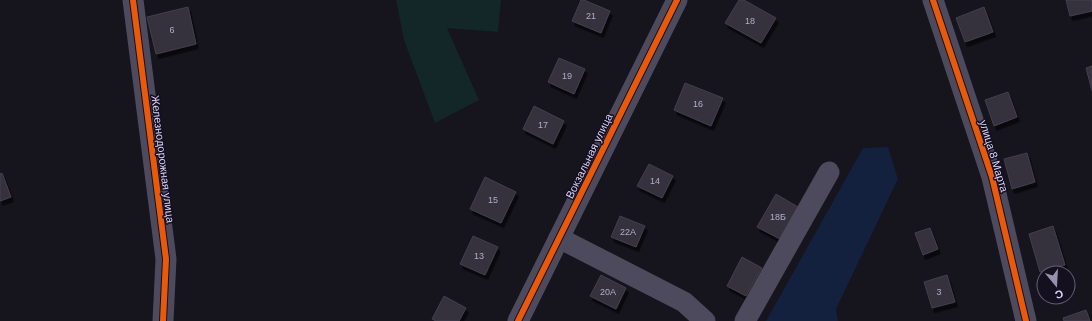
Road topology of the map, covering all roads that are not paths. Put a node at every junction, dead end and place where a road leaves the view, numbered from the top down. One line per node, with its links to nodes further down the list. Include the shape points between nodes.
1 (133, 0): 6 (street, Железнодорожная улица, via 166,259)
2 (677, 0): 5 (street, Вокзальная улица)
3 (933, 0): 10 (street, улица 8 Марта, via 992,177)
4 (829, 172): 9 (street)
5 (559, 238): 7 (street, Вокзальная улица); 8 (street, via 684,302)
6 (163, 321)
7 (518, 321)
8 (705, 321)
9 (745, 321)
10 (1026, 321)

